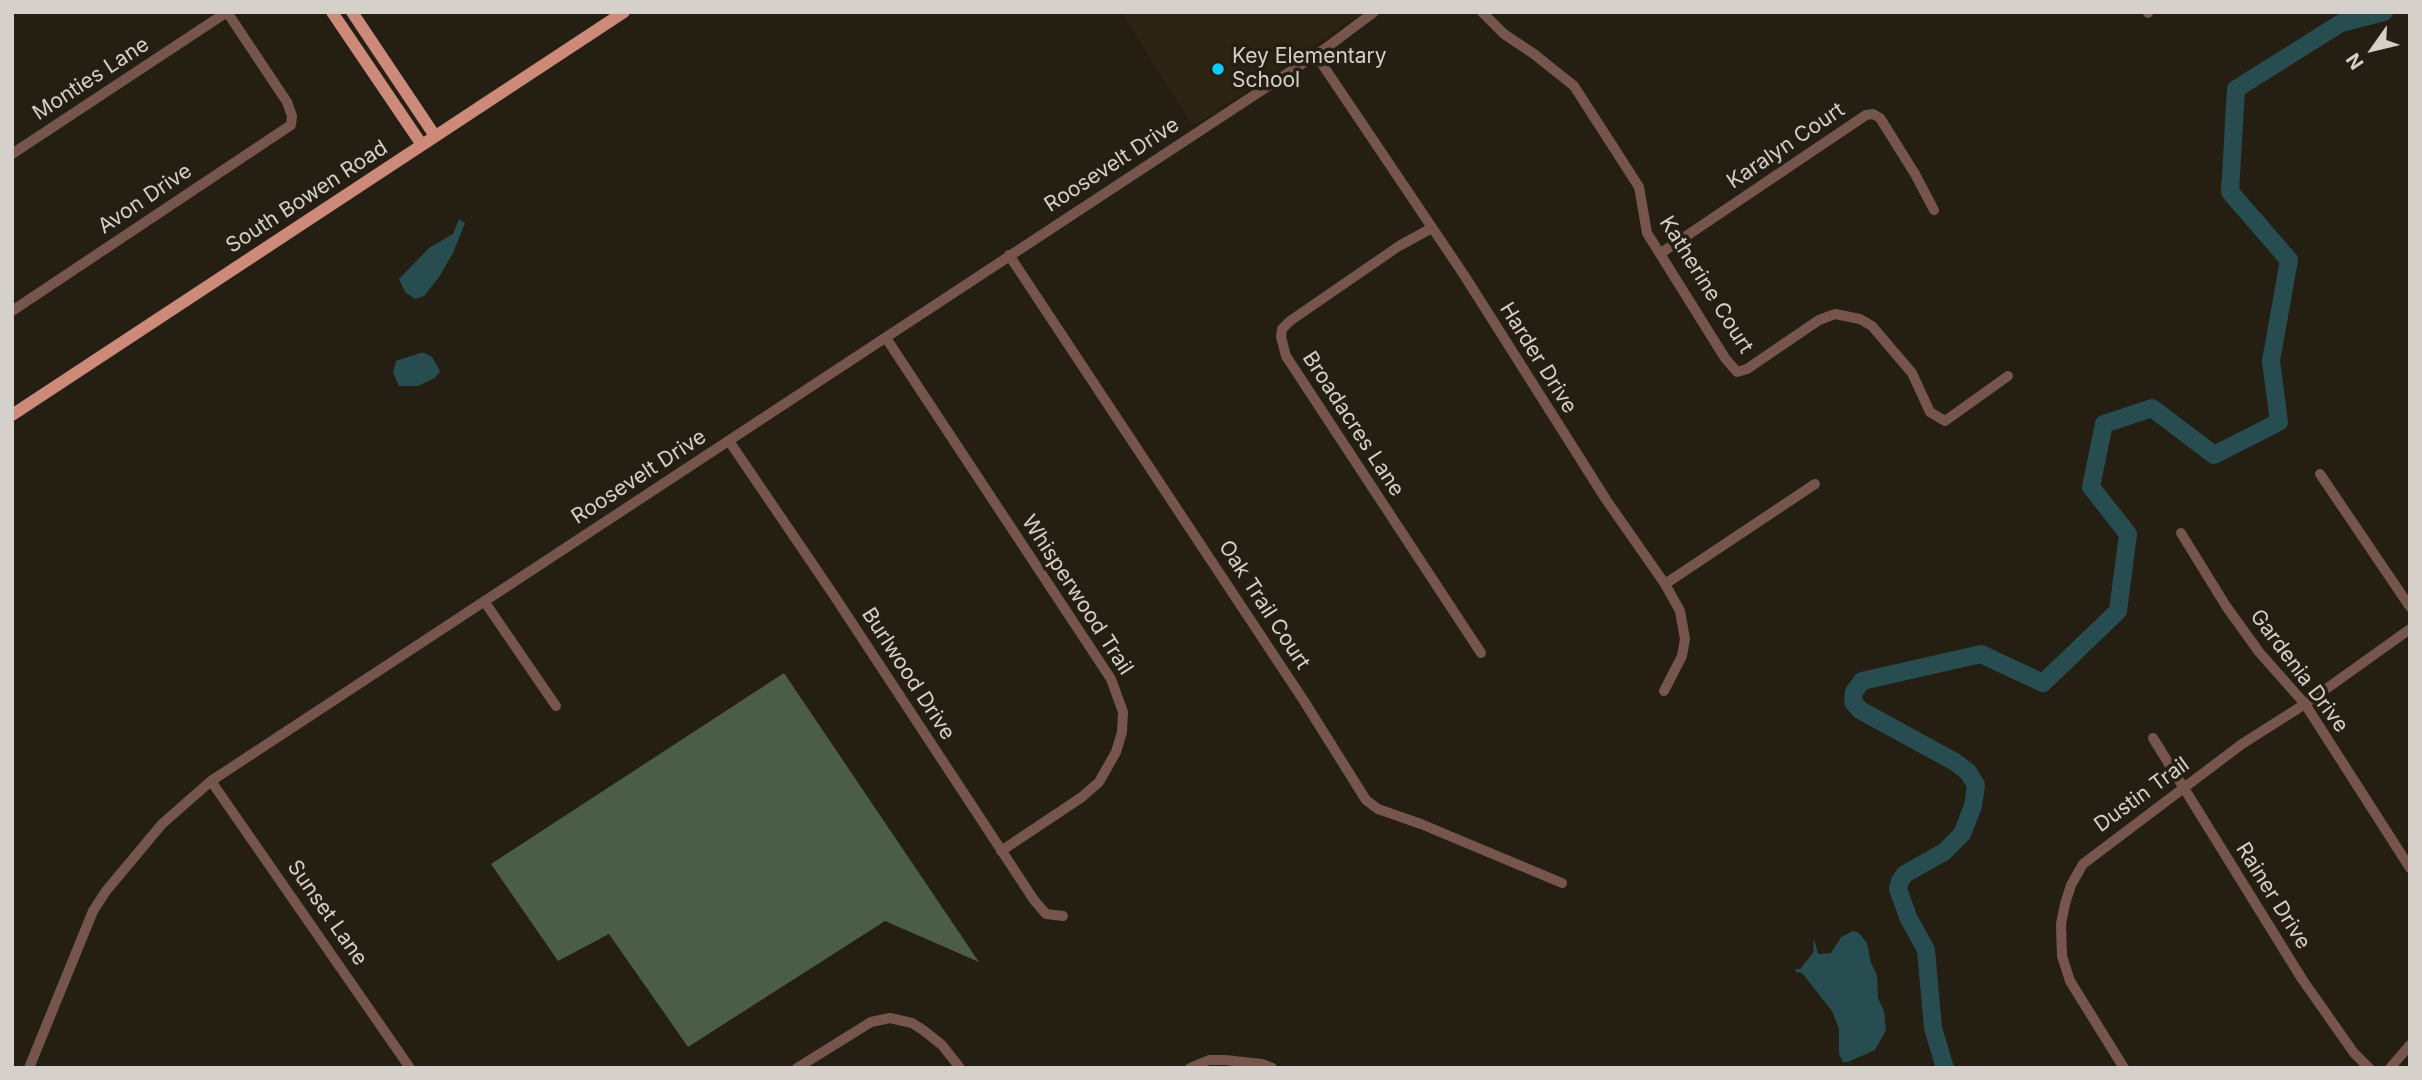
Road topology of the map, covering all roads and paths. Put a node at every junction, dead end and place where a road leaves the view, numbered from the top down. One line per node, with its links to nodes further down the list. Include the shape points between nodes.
1 (227, 12): 10 (street, Monties Lane); 15 (street, Avon Drive, via 287,102 291,125)
2 (332, 12): 9 (main road)
3 (352, 12): 8 (main road)
4 (624, 12): 8 (main road, South Bowen Road)
5 (1374, 12): 7 (street, Roosevelt Drive)
6 (1482, 12): 13 (street, Katherine Court, via 1574,86 1639,187 1647,233)
7 (1316, 55): 12 (street, Harder Drive); 14 (street, Roosevelt Drive)
8 (435, 135): 9 (main road, South Bowen Road)
9 (422, 145): 18 (main road, South Bowen Road)
10 (12, 154)
11 (1934, 210): 13 (street, Karalyn Court, via 1880,118 1866,115)
12 (1432, 228): 23 (street, Harder Drive); 27 (street, Broadacres Lane, via 1290,321 1281,337 1286,356)
13 (1661, 253): 17 (street, Katherine Court, via 1737,372 1835,314 1872,326 1912,373 1930,412 1945,421)
14 (1009, 256): 16 (street, Roosevelt Drive); 36 (street, Oak Trail Court, via 1366,800 1378,809)
15 (12, 310)
16 (886, 338): 19 (street, Roosevelt Drive); 34 (street, Whisperwood Trail, via 1111,680 1123,712 1116,752 1099,782)
17 (2008, 376)
18 (12, 415)
19 (729, 441): 24 (street, Roosevelt Drive); 34 (street, Burlwood Drive)
20 (2320, 474): 25 (street)
21 (1815, 484): 23 (street)
22 (2181, 533): 29 (street, Gardenia Drive, via 2259,652)
23 (1665, 584): 28 (street, Harder Drive, via 1680,611 1685,639 1682,656)
24 (484, 601): 30 (street); 32 (street, Roosevelt Drive)
25 (2410, 607)
26 (2410, 629): 29 (street, Dustin Trail)
27 (1481, 653)
28 (1664, 691)
29 (2305, 704): 33 (street, Dustin Trail); 35 (street, Gardenia Drive)
30 (556, 706)
31 (2152, 738): 33 (street, Rainer Drive)
32 (211, 781): 39 (street, Roosevelt Drive, via 162,824 93,911); 40 (street, Sunset Lane)
33 (2183, 789): 45 (street, Dustin Trail, via 2083,864 2065,904 2060,941 2065,967); 46 (street, Rainer Drive, via 2302,979)
34 (1001, 851): 37 (street, Burlwood Drive, via 1046,914)
35 (2410, 868)
36 (1562, 883)
37 (1063, 916)
38 (2410, 1045): 47 (street)
39 (29, 1068)
40 (410, 1068)
41 (797, 1068): 42 (street, via 871,1022 890,1018 923,1030)
42 (960, 1068)
43 (1190, 1068): 44 (street, via 1209,1060)
44 (1272, 1068)
45 (2124, 1068)
46 (2369, 1068)
47 (2390, 1068)

